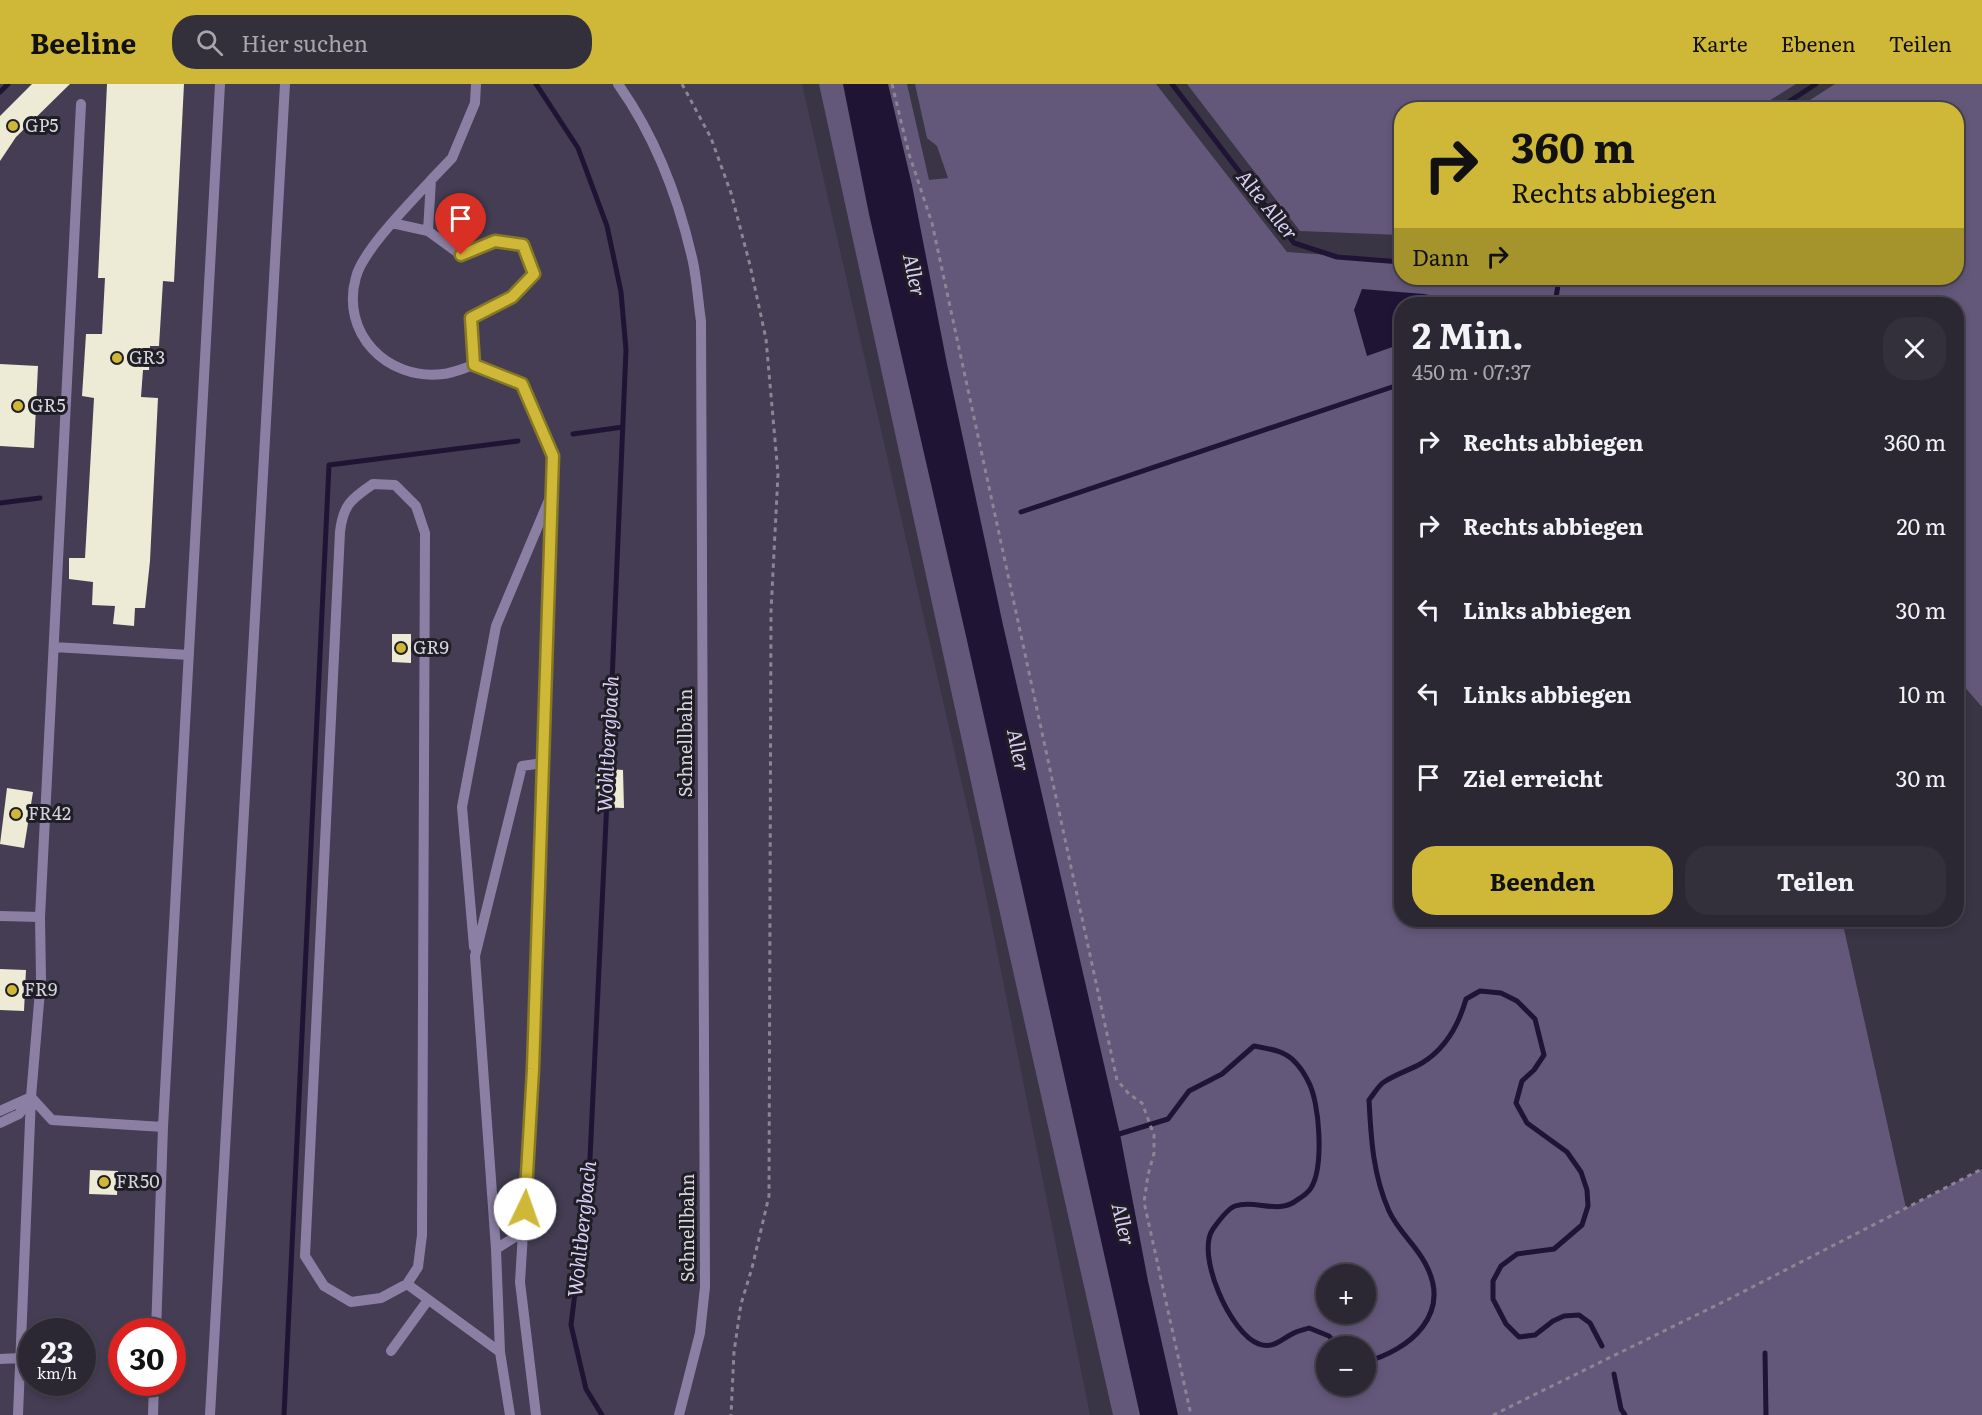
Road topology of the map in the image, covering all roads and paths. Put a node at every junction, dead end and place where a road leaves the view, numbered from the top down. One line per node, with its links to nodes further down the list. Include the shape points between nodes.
1 (220, 84): 14 (street)
2 (285, 84): 38 (street)
3 (476, 84): 8 (street, via 475,103 452,158)
4 (618, 84): 41 (street, Schnellbahn, via 653,144 677,203 693,262 701,321 705,1287 700,1333)
5 (682, 84): 42 (path, via 711,138 750,265 766,339 778,474 771,611 769,1196 741,1304)
6 (892, 84): 43 (path, via 909,154 932,223 1117,1080 1142,1103 1154,1135 1144,1202)
7 (81, 105): 13 (street)
8 (431, 180): 9 (street); 10 (street)
9 (392, 223): 10 (street); 11 (street, via 356,276 355,322 369,347 388,363 417,373 444,374)
10 (428, 231): 11 (street, via 461,255 495,241 523,245 534,274 512,297 471,318)
11 (474, 365): 12 (street, via 522,384 553,456)
12 (552, 493): 15 (street); 18 (street, via 496,626 462,807)
13 (54, 647): 14 (street); 17 (street)
14 (189, 655): 22 (street)
15 (543, 763): 18 (street, via 522,766); 24 (street, via 533,1069)
16 (0, 916): 17 (street)
17 (40, 917): 19 (street, via 41,979)
18 (475, 956): 25 (street)
19 (31, 1097): 20 (street); 21 (street, via 19,1114); 22 (street, via 52,1120); 28 (street)
20 (0, 1110)
21 (0, 1123)
22 (163, 1127): 29 (street)
23 (1982, 1169): 44 (path)
24 (523, 1232): 25 (street); 40 (street, via 520,1282)
25 (496, 1249): 31 (street)
26 (407, 1284): 26 (street, via 418,1267 422,1235 425,533 416,506 395,485 373,484 352,499 342,514 340,532 305,1256 324,1286 351,1302 381,1298); 27 (street)
27 (428, 1300): 30 (street); 31 (street)
28 (22, 1318)
29 (156, 1318)
30 (391, 1352)
31 (500, 1352): 39 (street)
32 (18, 1358): 33 (street)
33 (0, 1359)
34 (19, 1396): 36 (street)
35 (154, 1396): 37 (street)
36 (18, 1415)
37 (153, 1415)
38 (210, 1415)
39 (510, 1415)
40 (536, 1415)
41 (679, 1415)
42 (731, 1415)
43 (1191, 1415)
44 (1493, 1415)

